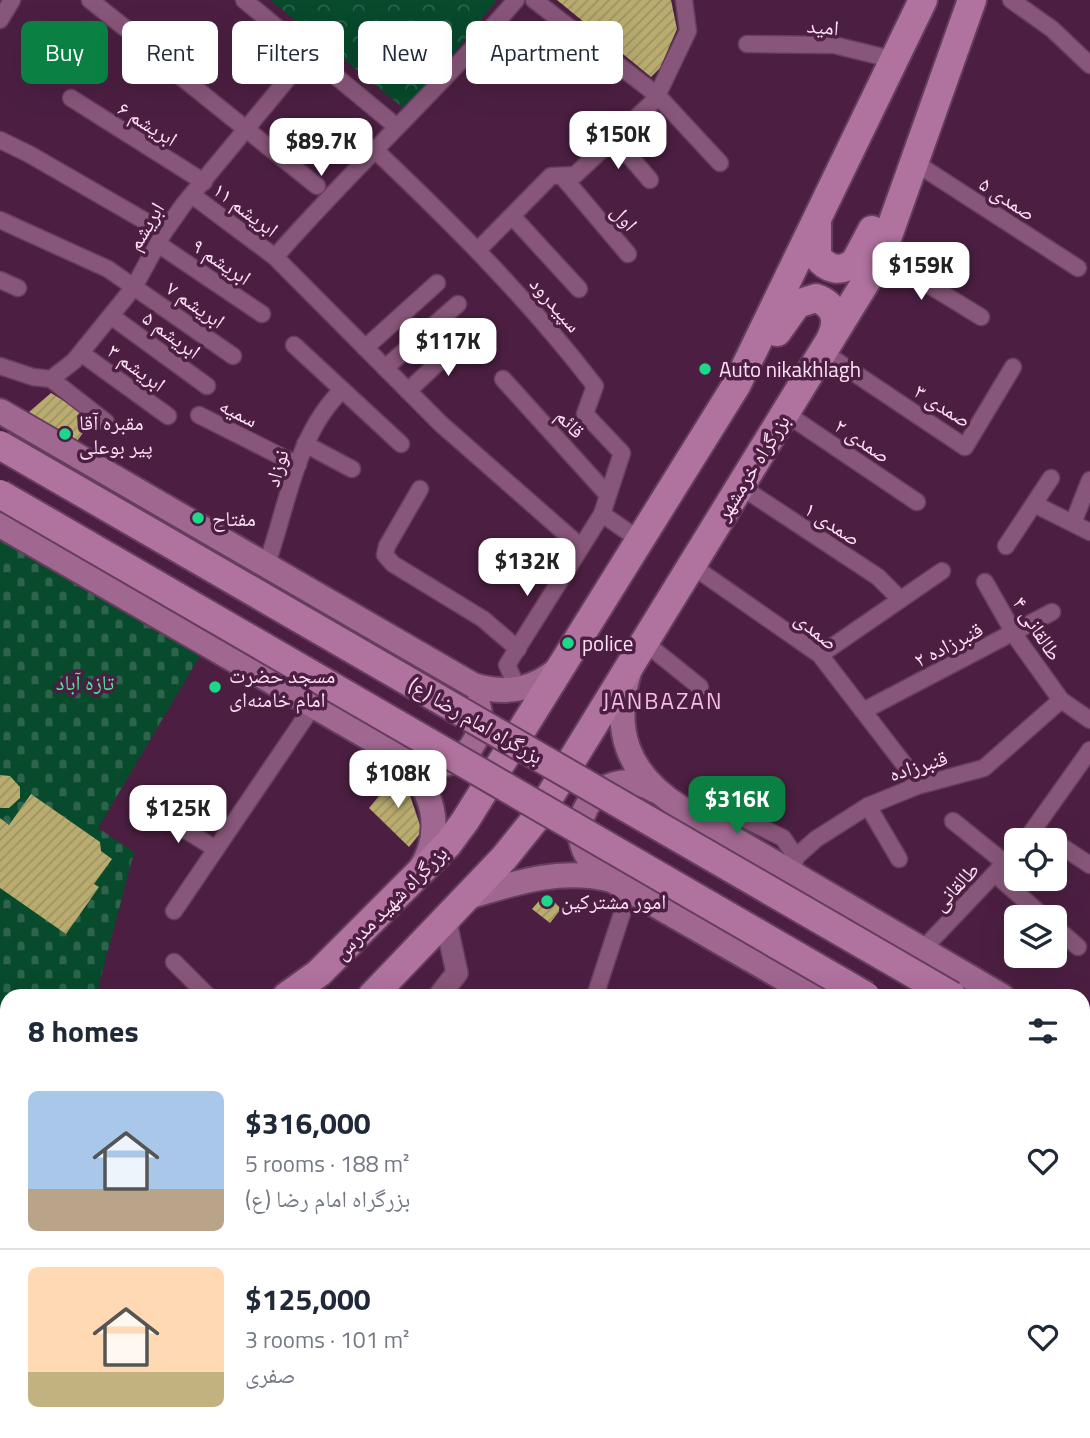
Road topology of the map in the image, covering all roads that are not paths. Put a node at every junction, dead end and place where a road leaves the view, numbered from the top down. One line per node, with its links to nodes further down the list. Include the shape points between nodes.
1 (12, 0): 10 (street)
2 (90, 0): 12 (street)
3 (244, 0): 11 (street)
4 (534, 0): 20 (street)
5 (684, 0): 20 (street, via 688,31)
6 (923, 0): 14 (highway)
7 (972, 0): 15 (highway, بزرگراه خرمشهر)
8 (1011, 0): 16 (street, via 1052,29)
9 (513, 1): 22 (street, via 447,80)
10 (0, 20)
11 (270, 21)
12 (122, 26)
13 (747, 44): 14 (street, امید, via 834,45)
14 (895, 60): 35 (highway)
15 (951, 60): 27 (highway, بزرگراه خرمشهر); 35 (highway, via 852,265 832,268 819,259 814,248)
16 (1090, 65)
17 (344, 82): 22 (street)
18 (191, 84): 23 (street)
19 (284, 84): 23 (street, ابریشم)
20 (657, 95): 24 (street); 28 (street)
21 (71, 98): 31 (street, ابریشم ۶)
22 (397, 127): 26 (street)
23 (247, 130): 31 (street, ابریشم); 32 (street)
24 (614, 138): 29 (street, via 575,175); 30 (street)
25 (0, 140): 37 (street, ابریشم ۹, via 29,153)
26 (375, 150): 38 (street, سپیدرود); 41 (street)
27 (914, 162): 40 (highway, بزرگراه خرمشهر); 42 (street, صمدی ۵)
28 (720, 163)
29 (562, 176): 34 (street, via 551,176); 39 (street, اول)
30 (650, 180)
31 (204, 182): 33 (street, ابریشم)
32 (317, 186)
33 (192, 195): 37 (street, ابریشم); 41 (street, ابریشم ۱۱)
34 (512, 216): 38 (street); 47 (street)
35 (818, 219): 71 (highway, via 746,367)
36 (0, 220): 45 (street, ابریشم ۷, via 62,246)
37 (161, 238): 45 (street, ابریشم); 49 (street, ابریشم ۹)
38 (479, 249): 82 (street, سپیدرود, via 595,386 585,414 622,453)
39 (628, 254)
40 (880, 255): 51 (street); 54 (highway, بزرگراه خرمشهر)
41 (275, 257): 55 (street)
42 (1078, 268)
43 (0, 279): 46 (street)
44 (437, 283): 55 (street)
45 (134, 287): 50 (street, ابریشم); 57 (street, ابریشم ۷)
46 (18, 288)
47 (579, 289)
48 (458, 304): 60 (street)
49 (262, 314)
50 (111, 316): 56 (street, ابریشم); 63 (street, ابریشم ۵)
51 (981, 317)
52 (464, 338): 65 (street)
53 (294, 345): 64 (street)
54 (827, 345): 59 (street, صمدی ۳, via 965,446); 67 (highway, بزرگراه خرمشهر); 71 (highway, via 836,322 830,306 812,298 797,304)
55 (365, 348): 60 (street)
56 (81, 353): 61 (street, ابریشم); 69 (street, ابریشم ۳)
57 (233, 356)
58 (0, 366): 61 (street)
59 (1013, 367)
60 (384, 368): 65 (street)
61 (51, 379): 70 (street)
62 (503, 379): 82 (street, قائم)
63 (207, 386)
64 (342, 390): 73 (street, نوزاد, via 326,407); 74 (street)
65 (408, 391): 91 (street)
66 (0, 411): 93 (main road, بزرگراه امام رضا (ع))
67 (785, 413): 79 (highway, بزرگراه خرمشهر); 83 (street, صمدی ۲)
68 (199, 415): 75 (street, سمیه)
69 (168, 416)
70 (106, 422)
71 (706, 437): 89 (highway)
72 (0, 444): 144 (highway, بزرگراه امام رضا (ع), bridge)
73 (305, 444): 75 (street, نوزاد); 76 (street)
74 (401, 444)
75 (298, 465): 93 (street, نوزاد)
76 (352, 469)
77 (1051, 478): 84 (street)
78 (1090, 480): 86 (street)
79 (740, 486): 92 (highway, بزرگراه خرمشهر); 96 (street, صمدی ۱, via 878,577)
80 (420, 489): 99 (street, via 385,555 483,619)
81 (0, 494): 143 (highway, بزرگراه امام رضا (ع), bridge)
82 (608, 495): 85 (street, سپیدرود)
83 (917, 502)
84 (1034, 504): 86 (street); 90 (street)
85 (602, 514): 89 (street); 91 (street, سپیدرود)
86 (1073, 523): 88 (street)
87 (0, 525): 107 (main road)
88 (1090, 532)
89 (641, 541): 101 (highway)
90 (1006, 546)
91 (581, 547): 99 (street, سپیدرود)
92 (691, 565): 100 (highway, بزرگراه خرمشهر); 102 (street, صمدی)
93 (266, 566): 103 (main road, بزرگراه امام رضا (ع))
94 (942, 571): 96 (street)
95 (985, 582): 98 (street, طالقانی ۴)
96 (900, 599): 102 (street)
97 (1052, 612): 98 (street, قنبرزاده ۲)
98 (1014, 634): 106 (street, طالقانی ۴); 108 (street, قنبرزاده ۲)
99 (518, 649): 105 (street, via 508,665)
100 (639, 650): 104 (street); 114 (main road, via 623,710 624,740 636,767); 128 (highway, بزرگراه خرمشهر, via 537,817)
101 (570, 655): 105 (main road, via 547,677); 126 (highway, بزرگراه شهید مدرس, via 461,827)
102 (820, 655): 108 (street, صمدی)
103 (452, 675): 105 (main road, via 488,689); 111 (main road, via 472,691 480,710 479,730 470,748 455,762 440,767 419,767)
104 (700, 687)
105 (518, 689)
106 (1061, 700): 109 (street, طالقانی ۴); 112 (street, قنبرزاده, via 984,768)
107 (313, 706): 111 (main road); 119 (street)
108 (863, 711): 112 (street, صمدی)
109 (1090, 720)
110 (1090, 750): 118 (street)
111 (399, 756): 126 (main road, via 424,784 434,817 429,852)
112 (917, 786): 115 (street, قنبرزاده)
113 (707, 788): 123 (street, via 736,815 783,838)
114 (662, 795): 123 (main road); 127 (main road, via 640,784 620,783 601,791 585,809 579,828 584,852 596,868)
115 (868, 806): 121 (street); 123 (street, قنبرزاده, via 816,839)
116 (158, 813): 119 (street)
117 (953, 821): 125 (street)
118 (1036, 828)
119 (216, 849): 130 (street)
120 (1067, 850): 124 (street)
121 (899, 859)
122 (1004, 864): 125 (street, طالقانی)
123 (794, 865): 133 (main road)
124 (1090, 865)
125 (1000, 868): 129 (street); 133 (street, طالقانی)
126 (408, 884): 135 (highway, بزرگراه شهید مدرس)
127 (625, 886): 128 (main road, via 591,876 544,876); 141 (street); 142 (main road)
128 (460, 904): 136 (highway); 140 (street, via 447,927 457,973)
129 (1033, 905)
130 (174, 911)
131 (1067, 938): 132 (street)
132 (1077, 947)
133 (923, 950): 145 (main road)
134 (174, 962): 137 (street)
135 (319, 973): 138 (highway, بزرگراه شهید مدرس); 139 (highway)
136 (391, 984)
137 (201, 989)
138 (297, 989)
139 (302, 989)
140 (444, 989)
141 (597, 989)
142 (802, 989)
143 (854, 989)
144 (940, 989)
145 (990, 989)

